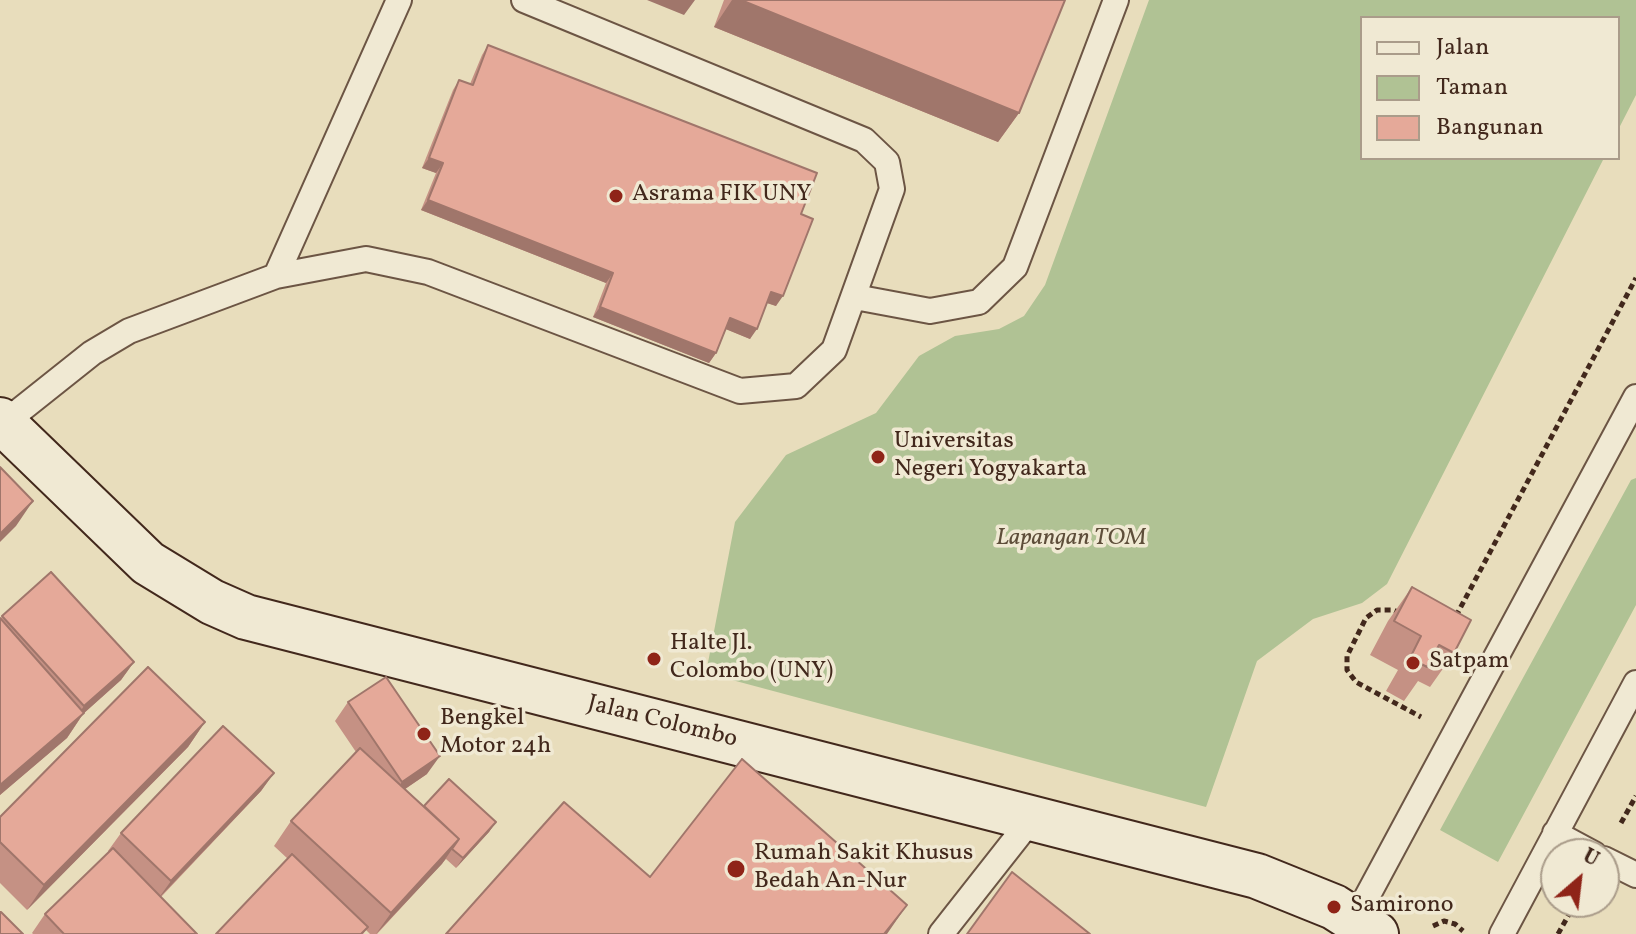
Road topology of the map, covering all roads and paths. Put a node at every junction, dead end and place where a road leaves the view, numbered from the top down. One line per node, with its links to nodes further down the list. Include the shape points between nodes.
1 (399, 0): 4 (lane)
2 (524, 0): 6 (lane, via 864,140 887,162 892,189)
3 (1116, 0): 6 (lane, via 1015,267 979,302 930,311)
4 (276, 276): 6 (lane, via 366,259 428,272 740,391 796,386 834,350); 8 (lane, via 129,331)
5 (1636, 278): 11 (path)
6 (855, 297)
7 (1636, 397): 9 (lane)
8 (2, 422): 14 (main road, Jalan Colombo, via 148,563 246,617)
9 (1630, 424): 13 (lane)
10 (1405, 616): 13 (path, via 1377,610 1366,618 1347,656 1347,670 1356,682)
11 (1453, 620)
12 (1636, 683): 15 (lane)
13 (1453, 734): 17 (lane)
14 (1033, 817): 17 (main road, Jalan Colombo, via 1257,876 1323,902); 19 (lane)
15 (1555, 833): 16 (lane); 21 (lane)
16 (1564, 838)
17 (1365, 926)
18 (1433, 926): 20 (path, via 1444,921)
19 (941, 934)
20 (1467, 934)
21 (1502, 934)

